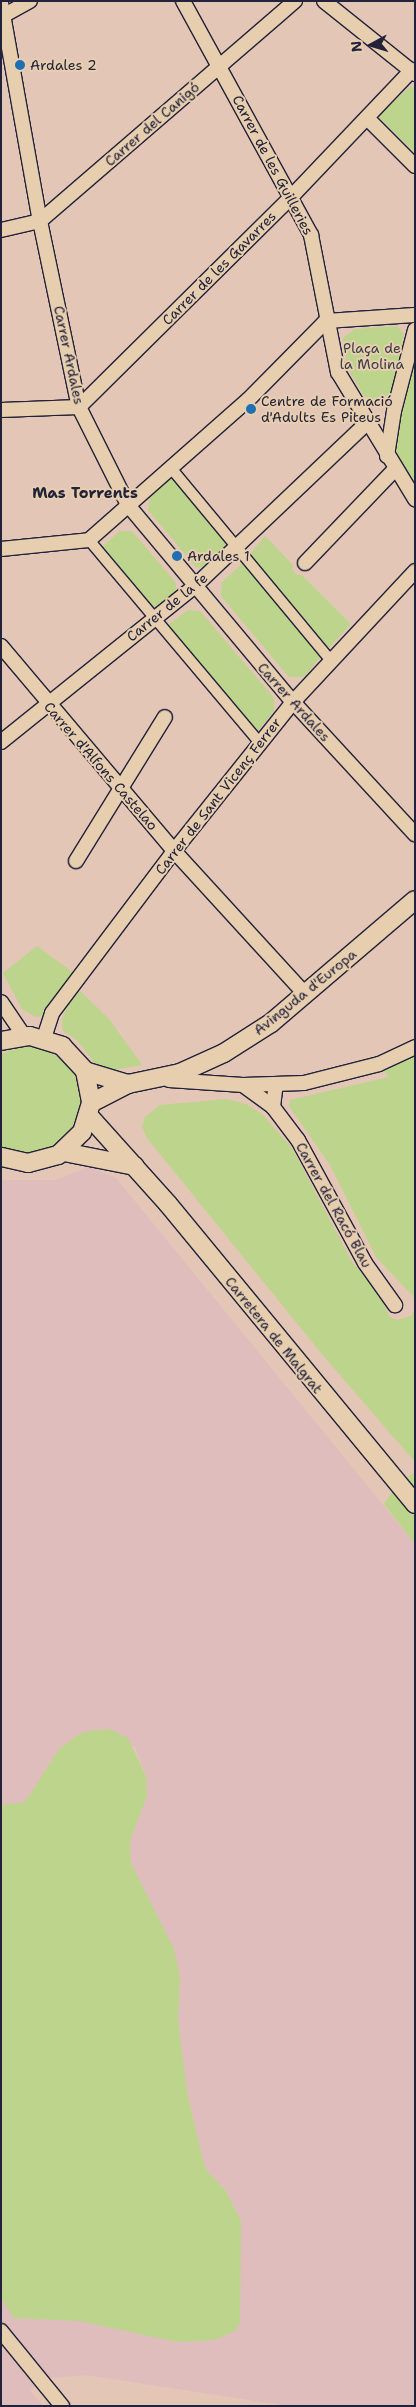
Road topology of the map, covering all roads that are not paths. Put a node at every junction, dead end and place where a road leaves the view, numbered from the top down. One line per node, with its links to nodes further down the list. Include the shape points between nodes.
1 (30, 1): 5 (street)
2 (183, 1): 6 (street, Carrer de les Guilleries)
3 (294, 1): 6 (street, Carrer del Canigó)
4 (324, 1): 7 (street)
5 (2, 12): 11 (street, Carrer Ardales)
6 (220, 66): 10 (street, Carrer de les Guilleries); 11 (street, Carrer del Canigó)
7 (413, 72): 8 (street, Carrer de les Gavarres)
8 (367, 118): 9 (street); 10 (street, Carrer de les Gavarres)
9 (415, 166)
10 (292, 196): 14 (street, Carrer de les Guilleries, via 311,235); 16 (street, Carrer de les Gavarres)
11 (40, 221): 12 (street, Carrer del Canigó); 16 (street, Carrer Ardales)
12 (1, 230)
13 (415, 314): 14 (street)
14 (326, 321): 18 (street, Carrer de les Guilleries, via 338,372); 20 (street, via 248,400)
15 (415, 330): 19 (street, via 394,411)
16 (79, 407): 17 (street); 23 (street, Carrer Ardales)
17 (1, 410)
18 (368, 422): 19 (street, Carrer de les Guilleries); 26 (street, Carrer de la fe)
19 (387, 456): 21 (street, Carrer de les Guilleries)
20 (171, 468): 23 (street); 26 (street)
21 (396, 469): 22 (street, Carrer de les Guilleries); 27 (street)
22 (415, 499)
23 (128, 505): 24 (street); 29 (street, Carrer Ardales)
24 (89, 540): 25 (street); 30 (street)
25 (1, 549)
26 (236, 550): 29 (street, Carrer de la fe); 32 (street)
27 (305, 564)
28 (415, 571): 32 (street, Carrer de Sant Vicenç Ferrer)
29 (195, 586): 30 (street, Carrer de la fe); 33 (street, Carrer Ardales)
30 (153, 620): 34 (street, Carrer de la fe); 37 (street)
31 (1, 646): 34 (street, Carrer d'Alfons Castelao)
32 (331, 661): 33 (street, Carrer de Sant Vicenç Ferrer)
33 (293, 702): 37 (street, Carrer de Sant Vicenç Ferrer); 39 (street, Carrer Ardales)
34 (47, 704): 36 (street, Carrer de la fe); 38 (street, Carrer d'Alfons Castelao)
35 (165, 717): 38 (street)
36 (1, 742)
37 (260, 743): 40 (street, Carrer de Sant Vicenç Ferrer)
38 (121, 790): 40 (street, Carrer d'Alfons Castelao); 41 (street)
39 (415, 834)
40 (174, 851): 43 (street, Carrer d'Alfons Castelao); 46 (street, Carrer de Sant Vicenç Ferrer, via 52,1013)
41 (76, 861)
42 (414, 901): 43 (street, Avinguda d'Europa)
43 (305, 994): 50 (street, Avinguda d'Europa, via 271,1023 224,1053)
44 (1, 1002): 45 (street)
45 (24, 1036): 46 (street); 47 (street)
46 (44, 1038): 49 (street, via 68,1050)
47 (1, 1041)
48 (415, 1047): 52 (street, via 379,1064 304,1083)
49 (84, 1071): 51 (street, Avinguda d'Europa); 55 (street)
50 (156, 1080): 51 (street, Avinguda d'Europa); 53 (street, via 195,1079)
51 (128, 1084): 55 (street, Avinguda d'Europa)
52 (276, 1084): 53 (street); 54 (street)
53 (243, 1085): 54 (street, Carrer del Racó Blau)
54 (273, 1107): 59 (street, Carrer del Racó Blau, via 298,1140 364,1263)
55 (90, 1110): 56 (street, via 77,1140); 58 (street, Carretera de Malgrat)
56 (64, 1152): 57 (street, via 40,1162); 58 (street)
57 (6, 1162)
58 (135, 1166): 60 (street, Carretera de Malgrat)
59 (395, 1304)
60 (415, 1504)
61 (1, 2331): 62 (street)
62 (62, 2406)

